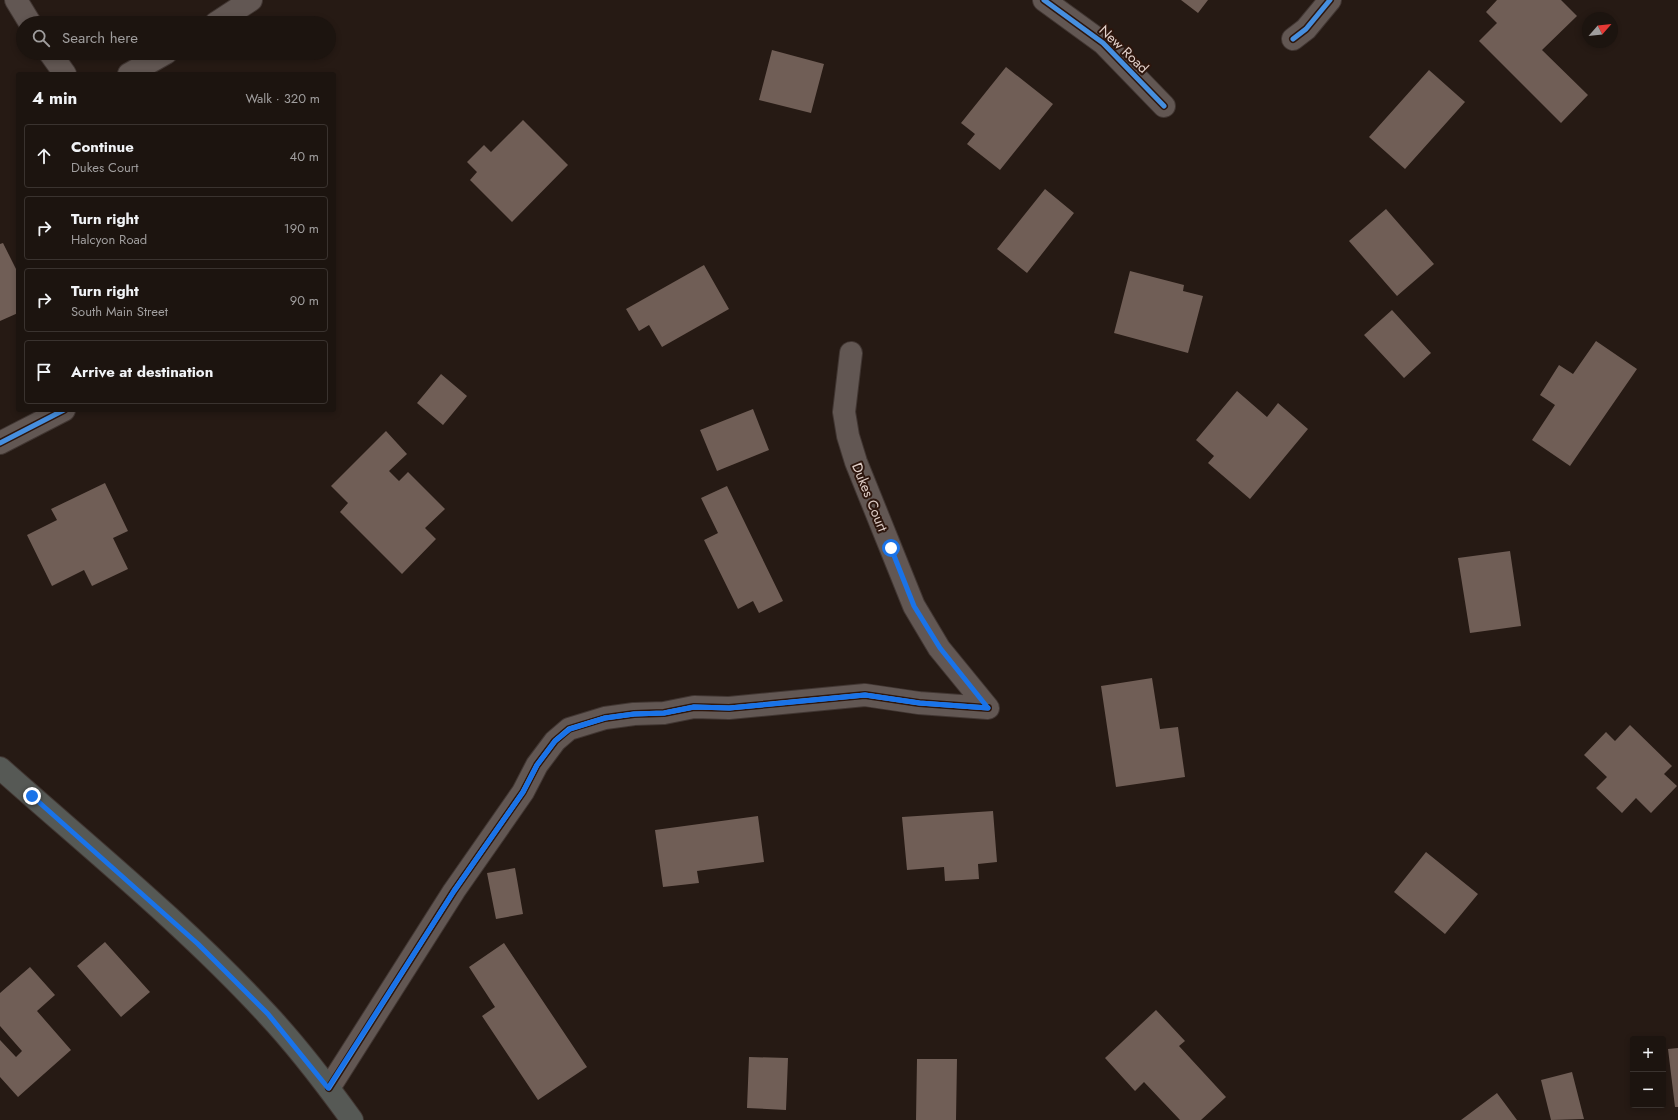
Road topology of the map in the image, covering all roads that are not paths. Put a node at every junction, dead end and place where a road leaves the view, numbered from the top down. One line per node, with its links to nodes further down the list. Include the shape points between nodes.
1 (16, 0): 5 (street)
2 (251, 0): 6 (street)
3 (1044, 0): 10 (street, New Road, via 1103,43)
4 (1330, 0): 7 (street, via 1306,29)
5 (26, 16)
6 (227, 16)
7 (1293, 39)
8 (154, 60): 9 (street)
9 (133, 72)
10 (1164, 106)
11 (851, 353): 15 (street, Dukes Court, via 844,412 856,462 914,606 940,648 988,708 920,703 865,695 730,708 694,707 664,713 605,718 570,729 555,741 537,765 523,792 454,891)
12 (60, 412): 13 (street)
13 (0, 443)
14 (0, 768): 15 (main road, via 198,944 268,1014)
15 (328, 1088): 16 (main road)
16 (352, 1120)

